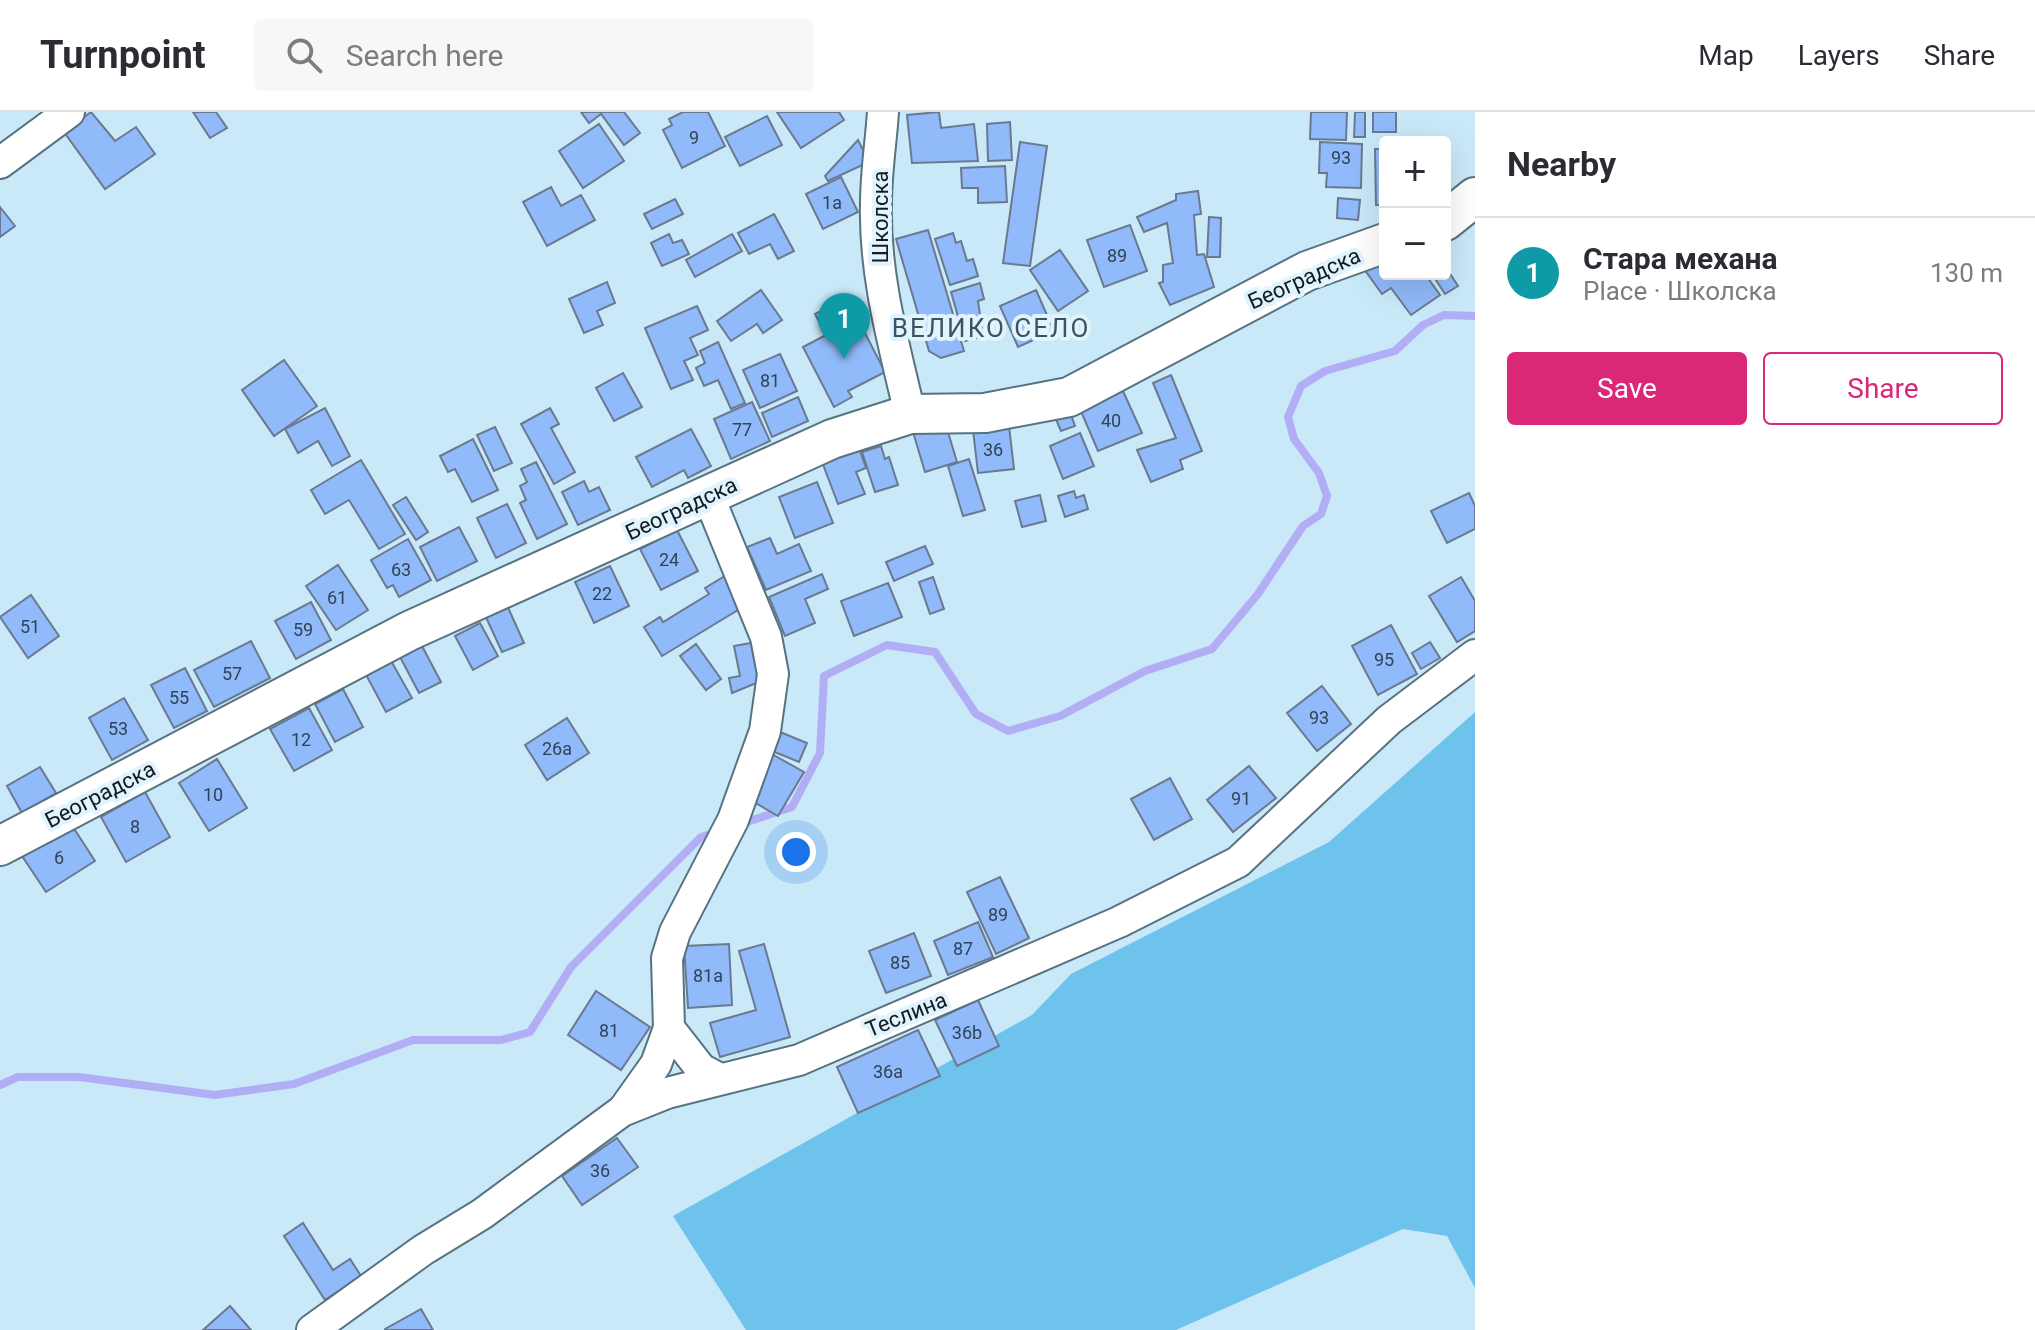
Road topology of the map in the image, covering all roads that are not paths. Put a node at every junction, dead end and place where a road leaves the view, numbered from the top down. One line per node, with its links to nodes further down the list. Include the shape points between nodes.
1 (69, 112): 3 (street)
2 (883, 112): 7 (street, Школска, via 877,245)
3 (0, 163)
4 (1475, 197): 5 (street)
5 (1451, 216)
6 (1379, 245): 7 (street, Београдска, via 1307,271 1069,397 985,413)
7 (910, 414): 8 (street, Београдска, via 832,439)
8 (708, 495): 10 (street, Београдска, via 409,631); 11 (street, via 766,637 773,674 765,731 729,830 675,932 667,958)
9 (1475, 655): 12 (street, Теслина, via 1389,720 1228,868 1092,935 799,1060)
10 (0, 846)
11 (669, 1028): 12 (street, via 701,1069); 13 (street, via 656,1064)
12 (720, 1079): 13 (street, Теслина)
13 (622, 1111): 14 (street, Теслина)
14 (312, 1330)

